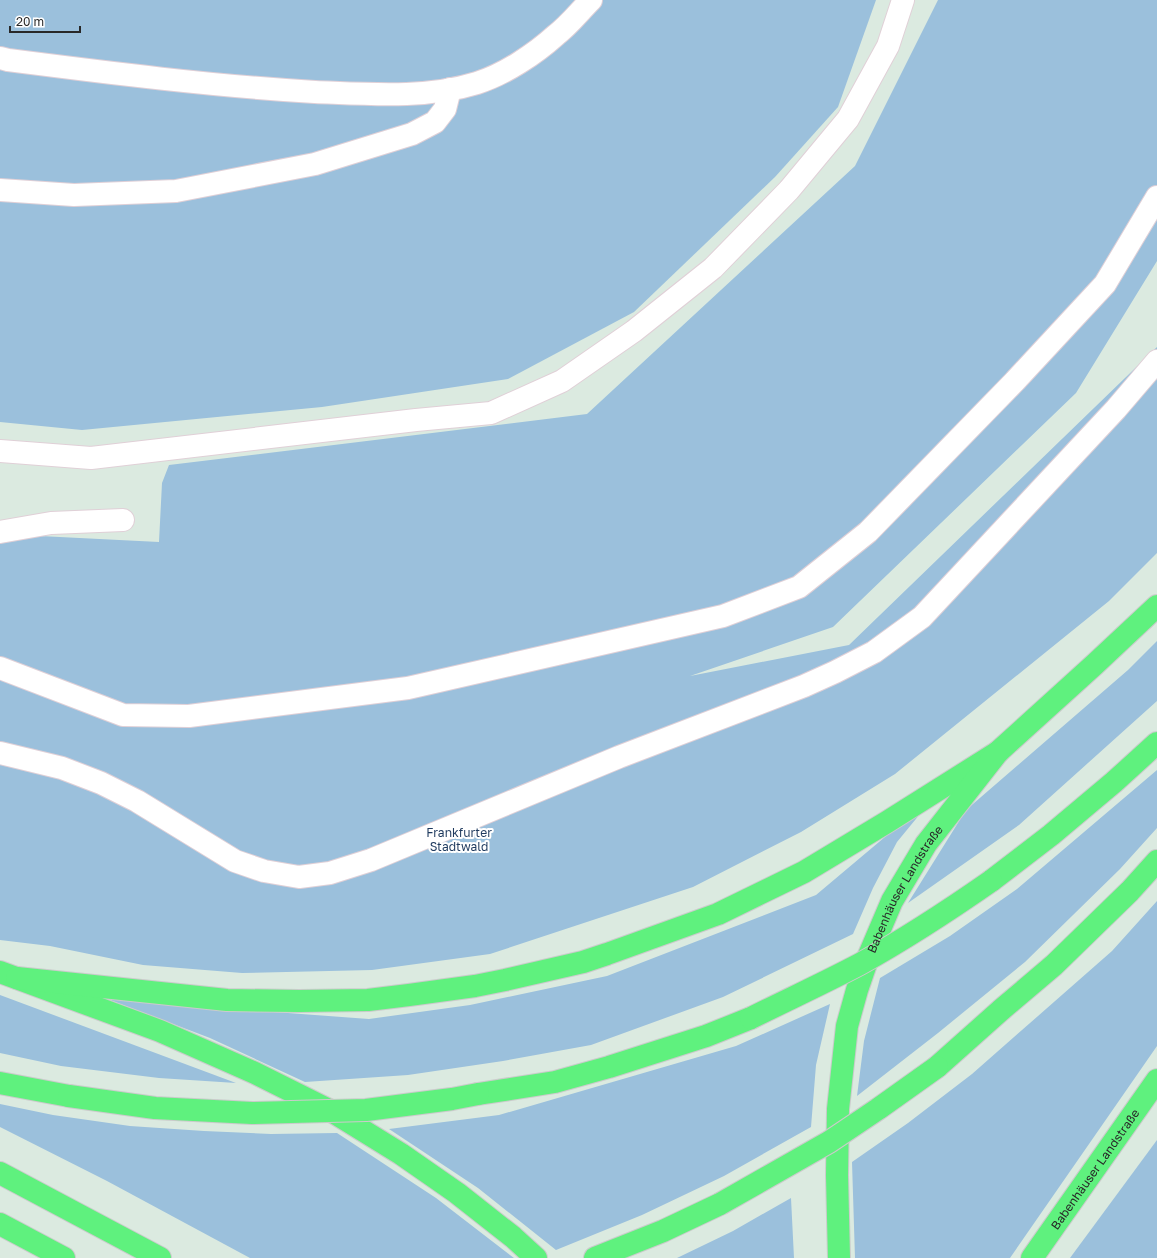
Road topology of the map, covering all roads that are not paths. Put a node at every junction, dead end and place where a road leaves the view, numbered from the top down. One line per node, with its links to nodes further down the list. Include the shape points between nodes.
1 (591, 0): 4 (lane, via 556,35 514,67 478,82)
2 (903, 0): 8 (lane, via 888,46 848,119 789,190 713,268 634,331 562,381 491,413 91,458)
3 (0, 58): 4 (lane, via 251,88 353,94 415,93)
4 (450, 89): 5 (lane, via 445,109 435,122 412,134 315,164 176,190 74,196)
5 (0, 190)
6 (1157, 198): 12 (lane, via 1106,284 868,532 799,587 723,616 408,688 188,716 123,715)
7 (1157, 361): 14 (lane, via 1116,409 922,617 874,652 804,686 619,757 370,860 330,873 299,877 264,871 235,861 137,801 101,783 62,768)
8 (0, 451)
9 (123, 520): 10 (lane, via 51,523)
10 (0, 532)
11 (1157, 606): 15 (highway, Babenhäuser Landstraße)
12 (0, 668)
13 (1157, 743): 19 (highway, bridge, via 1051,835 991,881 861,963 751,1018 610,1068 556,1082 452,1100 366,1110 252,1113 112,1103)
14 (0, 752)
15 (998, 752): 17 (highway, via 804,872 718,914 583,962 505,980 409,996 368,1000 299,1001 227,1000); 26 (highway, Babenhäuser Landstraße, via 926,844 892,901 857,990 848,1026 838,1109)
16 (1157, 861): 25 (highway, bridge, via 1054,965 937,1067 878,1109 829,1142 720,1204 664,1231)
17 (8, 975): 24 (highway, via 160,1031 255,1073 333,1112 401,1154 457,1193)
18 (1157, 1080): 27 (highway, Babenhäuser Landstraße)
19 (0, 1083)
20 (0, 1173): 23 (highway)
21 (0, 1224): 22 (highway)
22 (64, 1258)
23 (160, 1258)
24 (536, 1258)
25 (595, 1258)
26 (839, 1258)
27 (1032, 1258)

